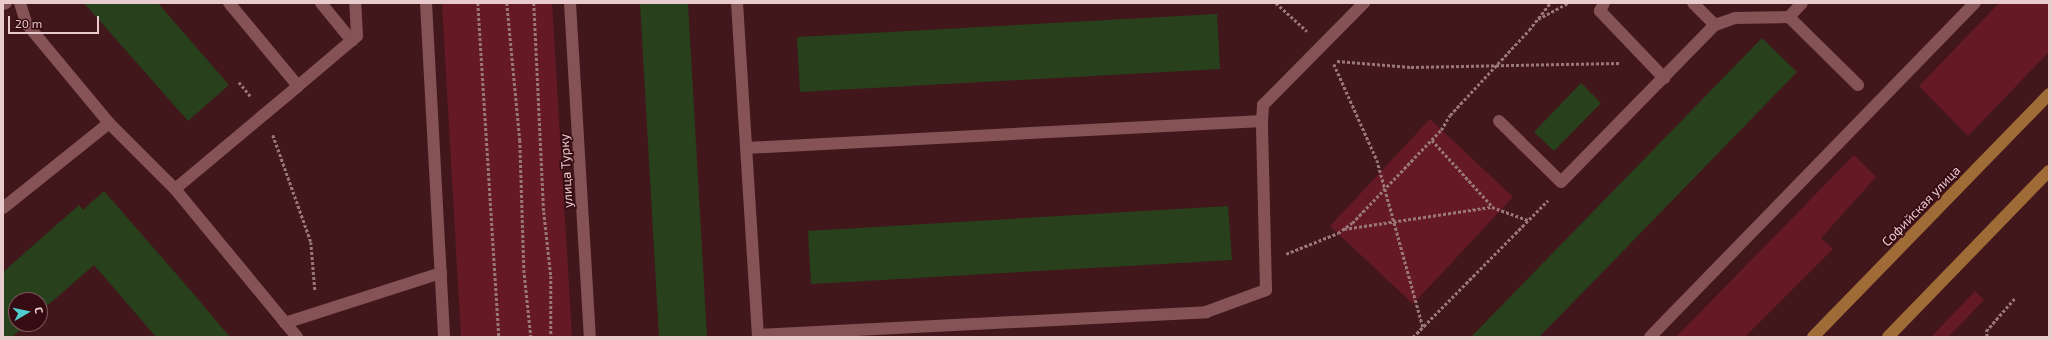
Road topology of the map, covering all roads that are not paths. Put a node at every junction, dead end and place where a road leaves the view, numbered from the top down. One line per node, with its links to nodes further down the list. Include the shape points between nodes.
1 (20, 3): 22 (street, via 26,23)
2 (229, 3): 18 (street)
3 (321, 3): 15 (street)
4 (355, 3): 15 (street, via 357,36)
5 (426, 3): 27 (street)
6 (570, 3): 32 (street, улица Турку)
7 (737, 3): 23 (street)
8 (1364, 3): 20 (street, via 1263,105)
9 (1604, 3): 16 (street, via 1600,11)
10 (1693, 3): 14 (street)
11 (1802, 3): 13 (street)
12 (1975, 3): 33 (street)
13 (1789, 17): 14 (street, via 1735,18); 17 (street)
14 (1715, 25): 16 (street)
15 (352, 41): 18 (street)
16 (1664, 78): 21 (street, via 1562,182)
17 (1858, 85)
18 (298, 86): 25 (street)
19 (2049, 94): 34 (main road, Софийская улица)
20 (1262, 121): 23 (street); 29 (street, via 1266,290 1206,312)
21 (1499, 121)
22 (109, 123): 25 (street); 26 (street)
23 (746, 148): 29 (street)
24 (2049, 171): 35 (main road)
25 (175, 190): 28 (street)
26 (3, 208)
27 (441, 273): 28 (street); 31 (street)
28 (285, 323): 30 (street)
29 (758, 336)
30 (297, 337)
31 (444, 337)
32 (590, 337)
33 (1650, 337)
34 (1813, 337)
35 (1888, 337)

